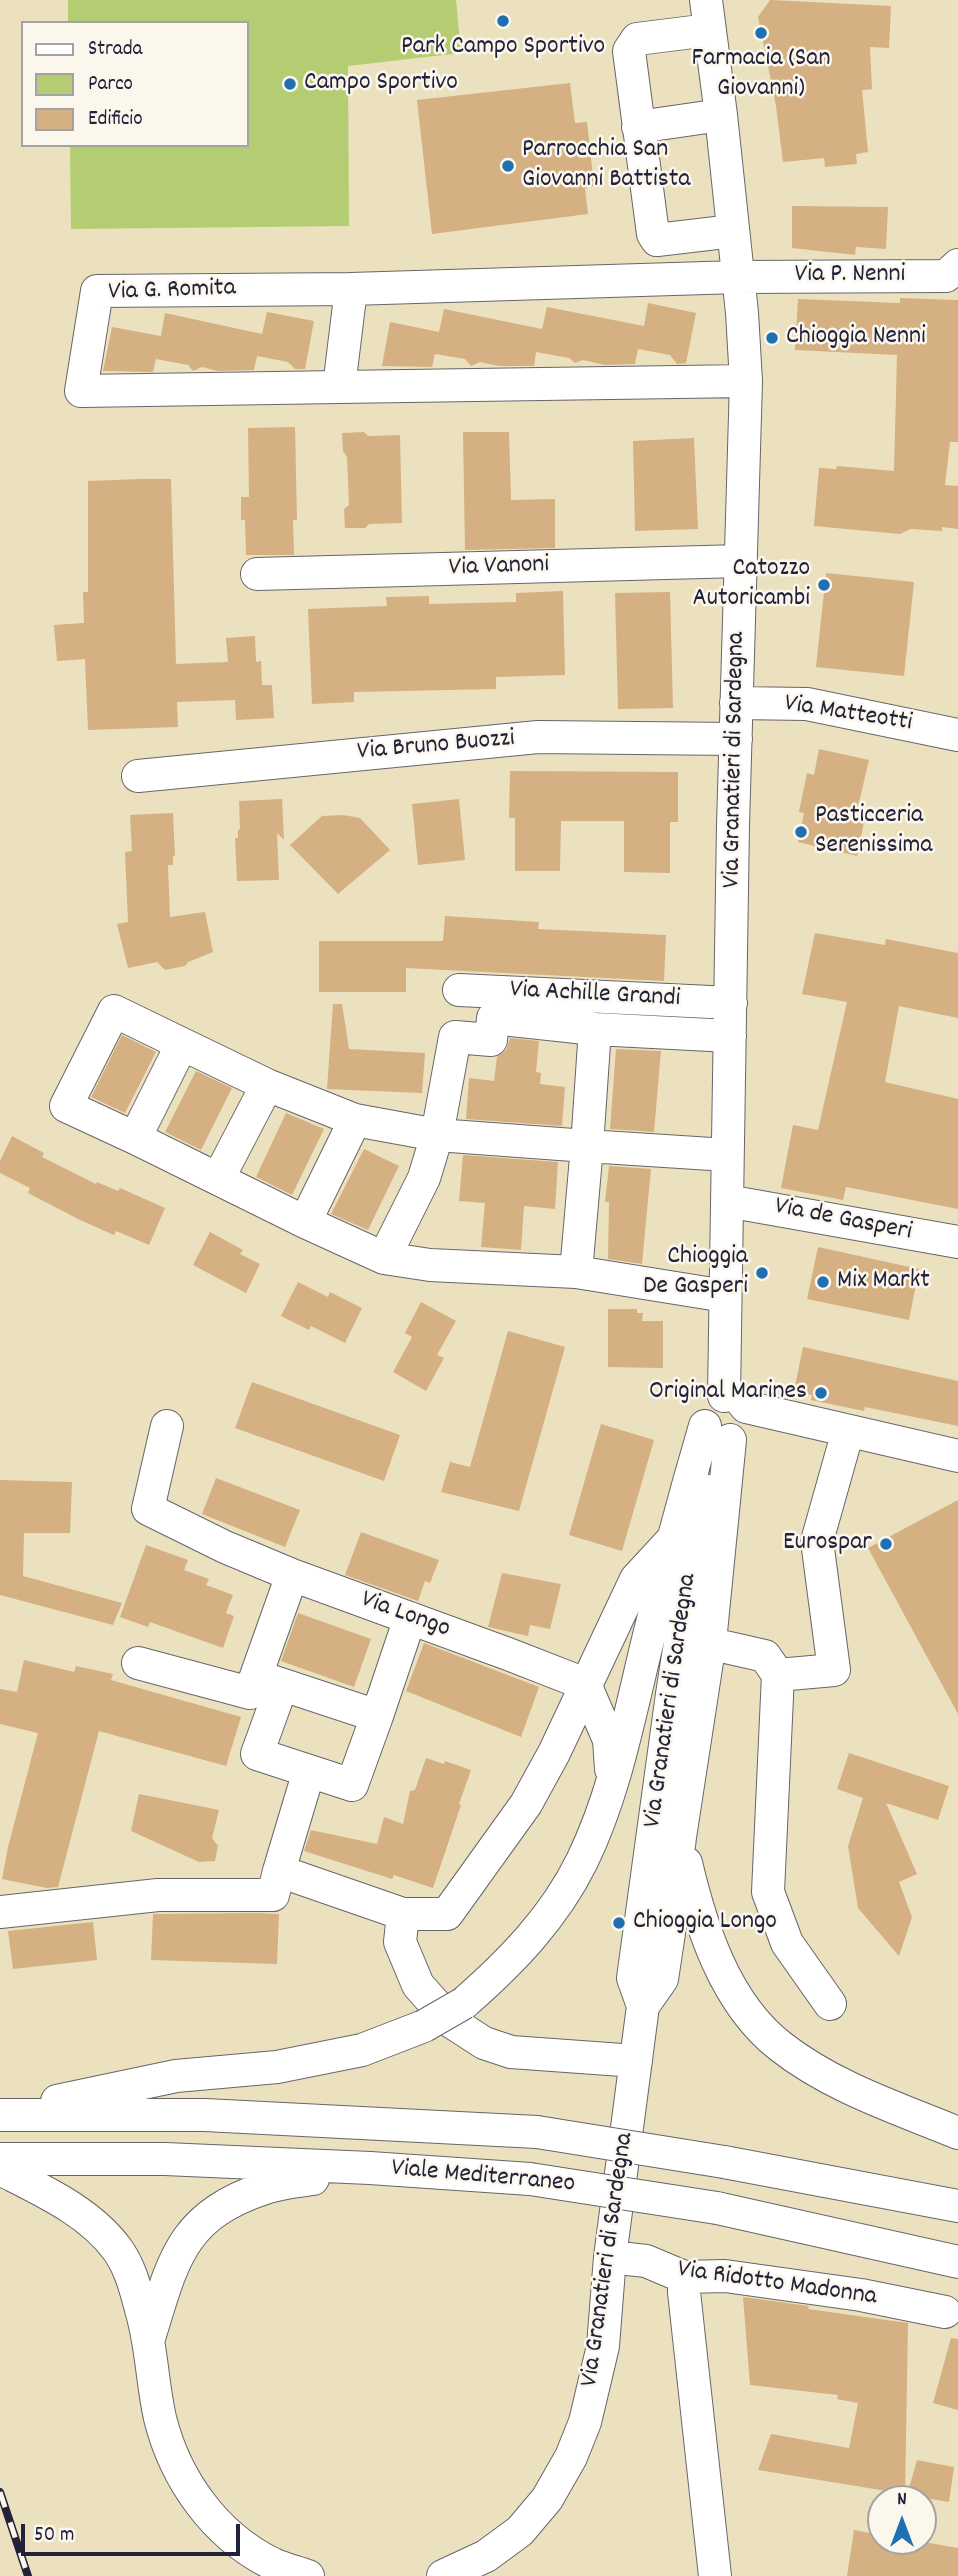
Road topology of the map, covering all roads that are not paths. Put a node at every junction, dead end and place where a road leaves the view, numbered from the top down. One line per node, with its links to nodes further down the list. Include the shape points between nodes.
1 (708, 15): 2 (street, Via Granatieri di Sardegna); 3 (street, via 632,44)
2 (721, 115): 3 (street); 4 (street, Via Granatieri di Sardegna)
3 (638, 127): 4 (street, via 651,227 657,240)
4 (733, 231): 6 (street, Via Granatieri di Sardegna)
5 (958, 265): 6 (street, Via P. Nenni, via 946,276)
6 (738, 277): 7 (street, Via G. Romita); 8 (street, Via Granatieri di Sardegna)
7 (351, 289): 9 (street); 9 (street, Via G. Romita, via 97,291 81,391)
8 (746, 381): 9 (street, Via G. Romita); 10 (street, Via Granatieri di Sardegna)
9 (340, 387)
10 (741, 561): 11 (street, Via Vanoni); 12 (street, Via Granatieri di Sardegna)
11 (257, 575)
12 (736, 703): 13 (street, Via Matteotti, via 839,708); 14 (street, Via Granatieri di Sardegna)
13 (958, 735)
14 (736, 739): 15 (street, Via Bruno Buozzi, via 538,737); 17 (street, Via Granatieri di Sardegna)
15 (138, 776)
16 (459, 990): 17 (street, Via Achille Grandi)
17 (731, 1003): 19 (street, Via Granatieri di Sardegna)
18 (595, 1029): 19 (street); 23 (street, via 493,1018 491,1040 455,1037); 25 (street)
19 (730, 1035): 26 (street, Via Granatieri di Sardegna)
20 (182, 1044): 21 (street); 24 (street); 24 (street, via 114,1011 66,1106)
21 (267, 1085): 22 (street); 27 (street)
22 (355, 1120): 23 (street); 29 (street)
23 (437, 1135): 25 (street); 31 (street, via 424,1178)
24 (135, 1138): 27 (street)
25 (587, 1146): 26 (street); 32 (street)
26 (727, 1155): 28 (street, Via Granatieri di Sardegna)
27 (218, 1179): 29 (street)
28 (727, 1201): 30 (street, Via de Gasperi); 33 (street, Via Granatieri di Sardegna)
29 (305, 1222): 31 (street)
30 (958, 1242)
31 (384, 1258): 32 (street, via 430,1265)
32 (576, 1272): 33 (street)
33 (725, 1296): 34 (street, Via Granatieri di Sardegna)
34 (733, 1399): 36 (street, via 746,1408); 37 (street, Via Granatieri di Sardegna, via 747,1410 746,1429 739,1436)
35 (167, 1426): 40 (street, Via Longo, via 148,1509)
36 (848, 1431): 38 (street); 44 (street, via 817,1541 834,1670)
37 (716, 1434): 39 (street); 42 (street, Via Granatieri di Sardegna)
38 (958, 1456)
39 (672, 1539): 46 (street, via 635,1579); 49 (street)
40 (292, 1575): 41 (street, Via Longo); 45 (street)
41 (410, 1618): 46 (street, Via Longo); 47 (street)
42 (695, 1640): 44 (street, via 765,1656); 50 (street, Via Granatieri di Sardegna); 55 (street, Via Granatieri di Sardegna, via 633,1978)
43 (138, 1663): 45 (street, via 250,1693)
44 (778, 1675): 54 (street, via 768,1892 787,1943)
45 (269, 1680): 47 (street); 48 (street, via 257,1754)
46 (584, 1684): 49 (street, via 609,1740); 53 (street, via 526,1804 447,1914)
47 (377, 1716): 48 (street, via 352,1785)
48 (309, 1771): 51 (street)
49 (613, 1785): 57 (street, bridge, via 581,1862 548,1915 510,1963 464,2003 424,2026 362,2050 277,2067 177,2076)
50 (680, 1837): 55 (street, Via Granatieri di Sardegna, via 662,1979); 58 (street, via 707,1939 723,1974 779,2045 832,2080)
51 (279, 1871): 52 (street, via 273,1895 158,1895); 53 (street)
52 (0, 1912)
53 (402, 1914): 56 (street, via 400,1942 418,1985 450,2021 484,2043 511,2052)
54 (830, 2004)
55 (643, 2007): 56 (street, Via Granatieri di Sardegna)
56 (635, 2061): 63 (street, Via Granatieri di Sardegna)
57 (0, 2114): 62 (street, Viale Mediterraneo, bridge, via 205,2115 537,2132)
58 (958, 2133)
59 (0, 2159): 60 (street, Viale Mediterraneo, via 165,2159)
60 (370, 2168): 64 (street, Viale Mediterraneo, bridge, via 530,2179 717,2208); 67 (street, via 266,2187 199,2223 169,2274)
61 (0, 2169): 67 (street, via 86,2218 117,2249 130,2271)
62 (958, 2206)
63 (610, 2258): 65 (street, Via Ridotto Madonna, via 646,2261); 69 (street, Via Granatieri di Sardegna, via 603,2346 571,2457 547,2499 520,2531 486,2556)
64 (958, 2262)
65 (684, 2277): 66 (street, Via Ridotto Madonna, via 725,2276); 70 (street)
66 (945, 2312)
67 (149, 2338): 68 (street, via 160,2416 173,2461 194,2497 242,2546 273,2564)
68 (308, 2576)
69 (443, 2576)
70 (715, 2576)

